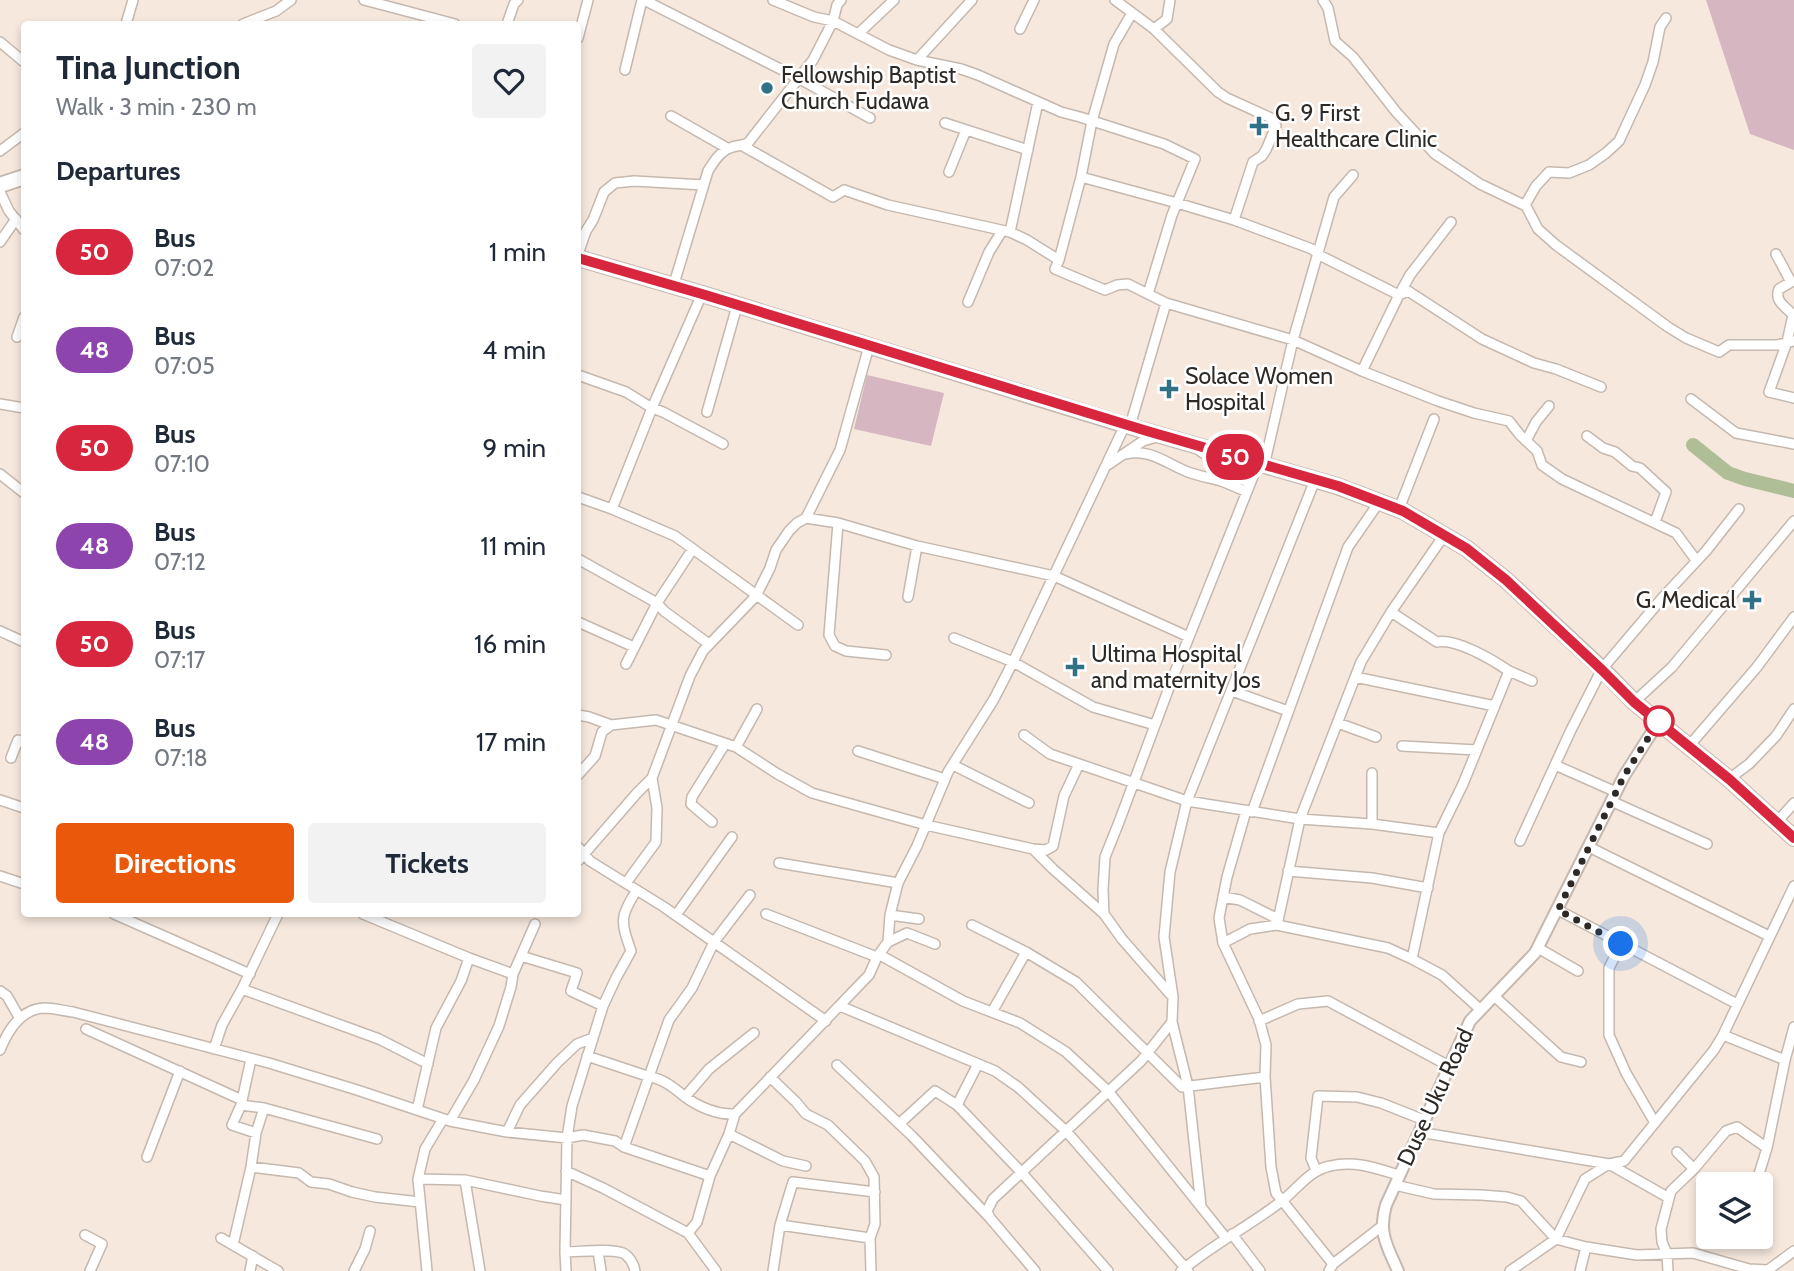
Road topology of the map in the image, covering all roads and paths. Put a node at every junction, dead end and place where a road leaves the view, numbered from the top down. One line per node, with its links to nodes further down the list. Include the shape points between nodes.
1 (133, 0): 18 (street)
2 (291, 0): 19 (street)
3 (364, 0): 15 (street)
4 (518, 0): 21 (street)
5 (588, 0): 23 (street)
6 (643, 0): 30 (street); 31 (street)
7 (773, 0): 22 (street)
8 (841, 0): 22 (street)
9 (894, 0): 26 (street)
10 (972, 0): 29 (street)
11 (1034, 0): 24 (street)
12 (1115, 0): 16 (street)
13 (1170, 0): 25 (street, via 1167,19)
14 (1323, 0): 51 (street, via 1335,41 1414,133 1461,172)
15 (376, 1): 20 (street)
16 (1132, 13): 25 (street); 35 (street, via 1114,44)
17 (1666, 18): 51 (street, via 1646,85 1619,141 1589,165 1569,173 1549,172)
18 (127, 21)
19 (250, 21)
20 (445, 21)
21 (508, 21)
22 (833, 21): 26 (street); 31 (street)
23 (581, 27)
24 (1020, 29)
25 (1154, 29): 53 (street, via 1218,92 1273,119 1276,126 1266,150 1253,162)
26 (858, 34): 29 (street)
27 (0, 43): 28 (street)
28 (21, 60)
29 (917, 60): 32 (street, via 961,69)
30 (625, 70)
31 (800, 79): 34 (street); 39 (street)
32 (1038, 102): 35 (street); 42 (street)
33 (671, 116): 40 (street)
34 (870, 118)
35 (1093, 121): 45 (street); 50 (street, via 1195,159)
36 (945, 123): 37 (street)
37 (966, 130): 42 (street); 43 (street)
38 (21, 135): 41 (street)
39 (743, 146): 40 (street); 56 (street, via 833,197 844,190)
40 (727, 148): 48 (street, via 708,171)
41 (1, 149)
42 (1028, 150): 56 (street)
43 (949, 172)
44 (1353, 175): 60 (street, via 1334,197)
45 (1081, 177): 50 (street); 62 (street)
46 (21, 178): 47 (main road)
47 (0, 185)
48 (704, 185): 58 (street, via 615,183 604,192); 63 (street)
49 (0, 192): 52 (street)
50 (1177, 202): 53 (street); 65 (street)
51 (1526, 206): 73 (street, via 1538,229 1556,246 1686,338 1719,352 1729,345)
52 (16, 219): 55 (street); 57 (street)
53 (1234, 220): 60 (street, via 1312,249)
54 (1451, 222): 66 (street)
55 (21, 226)
56 (1006, 232): 62 (street); 67 (street, via 989,252)
57 (0, 242)
58 (581, 247)
59 (1776, 254): 73 (street, via 1791,282 1777,294 1793,315)
60 (1319, 256): 66 (street); 72 (street)
61 (581, 257): 63 (main road)
62 (1059, 260): 65 (street, via 1055,269 1105,289 1128,284)
63 (673, 287): 64 (main road)
64 (702, 294): 69 (main road); 83 (street)
65 (1148, 294): 68 (street)
66 (1399, 295): 75 (street); 77 (street, via 1408,291 1482,340)
67 (968, 302)
68 (1166, 303): 72 (street); 86 (street)
69 (737, 306): 74 (main road); 84 (street)
70 (21, 326): 71 (street)
71 (17, 337)
72 (1293, 341): 75 (street); 94 (street)
73 (1790, 342): 78 (street, via 1769,392)
74 (869, 346): 86 (main road); 105 (street, via 840,450)
75 (1362, 371): 89 (street, via 1509,422)
76 (581, 376): 83 (street, via 626,391)
77 (1601, 387)
78 (1794, 398)
79 (1691, 399): 92 (street, via 1736,433)
80 (0, 404): 82 (street)
81 (1549, 405): 89 (street)
82 (21, 408)
83 (652, 408): 90 (street); 102 (street)
84 (707, 412)
85 (1434, 419): 103 (street)
86 (1128, 425): 87 (main road); 95 (street)
87 (1162, 436): 91 (main road); 93 (street, via 1143,441)
88 (1587, 436): 106 (street, via 1640,468 1666,492)
89 (1527, 441): 106 (street, via 1542,465 1562,479)
90 (723, 444)
91 (1189, 444): 94 (main road); 98 (street)
92 (1794, 444)
93 (1126, 454): 95 (street); 98 (street, via 1147,453 1188,472)
94 (1261, 465): 97 (main road); 98 (street)
95 (1106, 466): 114 (street)
96 (0, 474): 99 (street)
97 (1315, 480): 101 (main road); 135 (street)
98 (1248, 488): 123 (street)
99 (21, 491)
100 (581, 498): 102 (street)
101 (1380, 501): 103 (main road); 140 (street, via 1348,547)
102 (612, 509): 111 (street, via 675,536)
103 (1399, 509): 109 (main road)
104 (1739, 509): 112 (street)
105 (806, 519): 107 (street); 115 (street, via 797,523 776,550)
106 (1655, 522): 112 (street, via 1676,533)
107 (838, 523): 110 (street); 128 (street, via 829,635 835,646 846,651)
108 (1792, 528): 136 (street, via 1672,667)
109 (1445, 534): 118 (street); 131 (main road, via 1506,580)
110 (918, 546): 114 (street); 116 (street)
111 (692, 550): 115 (street); 117 (street)
112 (1696, 560): 131 (street)
113 (581, 561): 117 (street)
114 (1054, 576): 123 (street); 129 (street)
115 (756, 596): 121 (street); 126 (street)
116 (908, 597)
117 (656, 603): 126 (street); 127 (street)
118 (1391, 612): 132 (street, via 1437,642 1458,645); 133 (street)
119 (1794, 617): 152 (street, via 1758,667)
120 (581, 623): 127 (street)
121 (798, 625)
122 (0, 631): 125 (street)
123 (1189, 637): 146 (street)
124 (954, 638): 129 (street)
125 (21, 641)
126 (709, 644): 145 (street, via 690,676)
127 (634, 647): 130 (street)
128 (886, 655)
129 (1013, 662): 146 (street, via 1093,707); 158 (street)
130 (626, 664)
131 (1602, 670): 136 (main road); 159 (street)
132 (1509, 671): 134 (street); 137 (street)
133 (1355, 677): 137 (street); 143 (street)
134 (1532, 681)
135 (1232, 691): 140 (street); 168 (street)
136 (1634, 702): 142 (main road)
137 (1495, 706): 154 (street)
138 (757, 709): 153 (street)
139 (1794, 709): 164 (street, via 1776,736)
140 (1288, 711): 172 (street)
141 (581, 716): 144 (street)
142 (1659, 721): 152 (main road); 166 (street, Duse Uku Road)
143 (1338, 723): 148 (street); 173 (street)
144 (611, 725): 145 (street, via 656,720); 160 (street)
145 (671, 725): 150 (street); 162 (street)
146 (1155, 725): 165 (street)
147 (1024, 735): 157 (street, via 1050,754)
148 (1376, 737)
149 (21, 742): 156 (street)
150 (725, 744): 153 (street); 174 (street, via 692,797 691,804)
151 (1402, 746): 154 (street)
152 (1689, 746): 164 (main road)
153 (736, 747): 177 (street, via 812,793)
154 (1477, 750): 178 (street)
155 (859, 751): 163 (street)
156 (11, 758)
157 (1080, 764): 165 (street); 184 (street, via 1064,796 1053,846)
158 (953, 765): 163 (street); 169 (street)
159 (1555, 765): 166 (street); 181 (street)
160 (581, 772)
161 (1372, 773): 176 (street)
162 (652, 778): 185 (street); 191 (street, via 656,842)
163 (946, 779): 177 (street)
164 (1729, 779): 175 (main road)
165 (1134, 782): 168 (street); 200 (street, via 1105,857)
166 (1614, 797): 182 (street); 183 (street, Duse Uku Road)
167 (0, 800): 171 (street)
168 (1187, 802): 172 (street); 227 (street, via 1170,873 1164,937)
169 (1029, 803)
170 (1794, 803): 175 (street)
171 (21, 807)
172 (1249, 811): 173 (street); 197 (street)
173 (1300, 819): 176 (street); 188 (street)
174 (712, 822)
175 (1776, 823): 180 (main road)
176 (1372, 824): 178 (street)
177 (926, 825): 184 (street); 192 (street)
178 (1438, 834): 194 (street)
179 (732, 837): 201 (street)
180 (1794, 838)
181 (1520, 841)
182 (1707, 844)
183 (1589, 847): 198 (street, Duse Uku Road); 210 (street)
184 (1033, 849): 200 (street)
185 (581, 852)
186 (581, 855): 191 (street)
187 (779, 863): 192 (street)
188 (1288, 871): 194 (street); 207 (street)
189 (0, 876): 190 (street)
190 (21, 883)
191 (626, 883): 195 (street)
192 (898, 883): 202 (street)
193 (1794, 886): 210 (street)
194 (1428, 888): 221 (street)
195 (637, 890): 201 (street); 230 (street, via 625,908 622,925 631,951)
196 (750, 895): 211 (street)
197 (1223, 897): 207 (street); 213 (street, via 1219,918)
198 (1558, 910): 215 (street); 216 (street, Duse Uku Road)
199 (766, 914): 219 (street)
200 (1104, 914): 227 (street)
201 (676, 915): 211 (street)
202 (890, 915): 206 (street); 212 (street)
203 (121, 917): 223 (street)
204 (277, 917): 223 (street)
205 (370, 917): 220 (street)
206 (919, 919)
207 (1278, 922): 213 (street); 221 (street, via 1388,948)
208 (535, 924): 218 (street)
209 (972, 925): 217 (street)
210 (1769, 936): 229 (street)
211 (714, 942): 235 (street); 255 (street, via 692,988 669,1020)
212 (888, 942): 214 (street, via 908,933); 219 (street)
213 (1223, 943): 236 (street)
214 (935, 944)
215 (1621, 944): 229 (street); 268 (street, via 1609,968 1609,1035)
216 (1538, 948): 222 (street); 228 (street, Duse Uku Road)
217 (1026, 952): 233 (street); 245 (street, via 1076,982)
218 (521, 956): 224 (street); 230 (street, via 577,973 571,991)
219 (879, 956): 231 (street, via 869,975); 233 (street)
220 (469, 958): 224 (street); 250 (street, via 436,1028)
221 (1412, 959): 232 (street, via 1442,975)
222 (1578, 971)
223 (250, 974): 225 (street)
224 (513, 974): 266 (street, via 499,1026 474,1080)
225 (242, 989): 243 (street); 250 (street, via 379,1038)
226 (0, 991): 234 (street)
227 (1173, 996): 237 (street)
228 (1494, 996): 232 (street, Duse Uku Road); 249 (street, via 1561,1057)
229 (1737, 1004): 241 (street)
230 (603, 1006): 242 (street)
231 (840, 1006): 235 (street); 251 (street)
232 (1481, 1010): 253 (street, Duse Uku Road)
233 (992, 1012): 259 (street, via 1020,1023 1066,1052)
234 (19, 1017): 243 (street, via 42,1008 73,1012); 244 (street)
235 (826, 1021): 256 (street)
236 (1259, 1021): 253 (street, via 1298,1004 1328,1001); 257 (street, via 1266,1045)
237 (1172, 1022): 245 (street); 258 (street)
238 (86, 1028): 254 (street)
239 (1793, 1031): 248 (street)
240 (754, 1033): 260 (street, via 709,1069)
241 (1723, 1035): 248 (street); 268 (street)
242 (593, 1038): 246 (street); 271 (street, via 577,1044 557,1063 520,1105)
243 (214, 1049): 247 (street)
244 (0, 1050)
245 (1148, 1052): 258 (street, via 1182,1087); 259 (street)
246 (587, 1056): 255 (street); 275 (street)
247 (251, 1059): 261 (street); 264 (street)
248 (1785, 1060): 278 (street)
249 (1581, 1062)
250 (428, 1064): 264 (street)
251 (978, 1064): 262 (street); 270 (street, via 1018,1087)
252 (837, 1065): 269 (street)
253 (1449, 1066): 267 (street, Duse Uku Road)
254 (180, 1071): 261 (street); 280 (street)
255 (650, 1077): 260 (street); 277 (street)
256 (770, 1077): 265 (street); 293 (street, via 806,1114 828,1125 865,1161 874,1177)
257 (1265, 1077): 258 (street); 296 (street, via 1271,1167 1276,1193)
258 (1188, 1086): 298 (street)
259 (1108, 1091): 270 (street); 298 (street)
260 (685, 1097): 265 (street, via 721,1114)
261 (241, 1102): 263 (street); 273 (street, via 232,1125)
262 (957, 1105): 269 (street, via 935,1091); 287 (street)
263 (264, 1108): 273 (street); 276 (street)
264 (417, 1110): 266 (street)
265 (735, 1114): 274 (street)
266 (446, 1120): 271 (street); 290 (street, via 425,1149)
267 (1424, 1120): 272 (street, Duse Uku Road); 285 (street, via 1357,1097 1318,1096 1311,1158)
268 (1655, 1123): 281 (street, via 1624,1161)
269 (900, 1124): 299 (street)
270 (1066, 1131): 287 (street); 317 (street)
271 (507, 1132): 275 (street)
272 (1419, 1132): 281 (street); 292 (street, Duse Uku Road)
273 (257, 1133): 283 (street)
274 (729, 1134): 282 (street, via 783,1161); 289 (street)
275 (567, 1138): 277 (street, via 583,1135); 286 (street)
276 (377, 1139)
277 (624, 1147): 289 (street)
278 (1767, 1148): 284 (street, via 1737,1127 1727,1131); 288 (street)
279 (1677, 1152): 284 (street)
280 (147, 1157)
281 (1609, 1164): 294 (street); 308 (street, via 1585,1179)
282 (806, 1166)
283 (251, 1167): 297 (street, via 299,1173 311,1182 363,1195); 309 (street)
284 (1694, 1169): 294 (street)
285 (1316, 1170): 292 (street, via 1349,1163 1369,1166); 296 (street)
286 (566, 1171): 295 (street); 303 (street)
287 (1022, 1172): 299 (street, via 993,1199 987,1211); 332 (street)
288 (1760, 1172)
289 (710, 1176): 303 (street, via 697,1222)
290 (418, 1179): 291 (street); 297 (street)
291 (466, 1180): 295 (street); 324 (street)
292 (1397, 1180): 301 (street, Duse Uku Road); 308 (street, via 1434,1194 1521,1201)
293 (874, 1192): 300 (street, via 793,1182); 307 (street, via 875,1224)
294 (1669, 1198): 314 (street, via 1661,1229)
295 (566, 1200): 313 (street)
296 (1283, 1200): 305 (street); 316 (street)
297 (420, 1202): 323 (street)
298 (1202, 1207): 305 (street)
299 (990, 1218): 331 (street)
300 (780, 1225): 307 (street); 329 (street)
301 (1382, 1226): 316 (street); 334 (street)
302 (370, 1231): 322 (street)
303 (688, 1233): 328 (street)
304 (85, 1235): 319 (street, via 102,1244)
305 (1229, 1236): 317 (street); 333 (street)
306 (221, 1238): 309 (street)
307 (870, 1238): 330 (street)
308 (1556, 1239): 310 (street); 335 (street)
309 (233, 1245): 315 (street)
310 (1586, 1247): 314 (street, via 1637,1255); 336 (street)
311 (598, 1251): 313 (street); 326 (street); 327 (street, via 624,1253)
312 (1794, 1251): 318 (street, via 1768,1270)
313 (565, 1252): 325 (street)
314 (1667, 1254): 318 (street, via 1693,1253); 337 (street)
315 (253, 1256): 320 (street); 321 (street)
316 (1331, 1268)
317 (1184, 1270)
318 (1747, 1270)
319 (90, 1271)
320 (250, 1271)
321 (278, 1271)
322 (354, 1271)
323 (427, 1271)
324 (480, 1271)
325 (566, 1271)
326 (601, 1271)
327 (635, 1271)
328 (716, 1271)
329 (773, 1271)
330 (871, 1271)
331 (1035, 1271)
332 (1108, 1271)
333 (1260, 1271)
334 (1398, 1271)
335 (1510, 1271)
336 (1580, 1271)
337 (1668, 1271)

